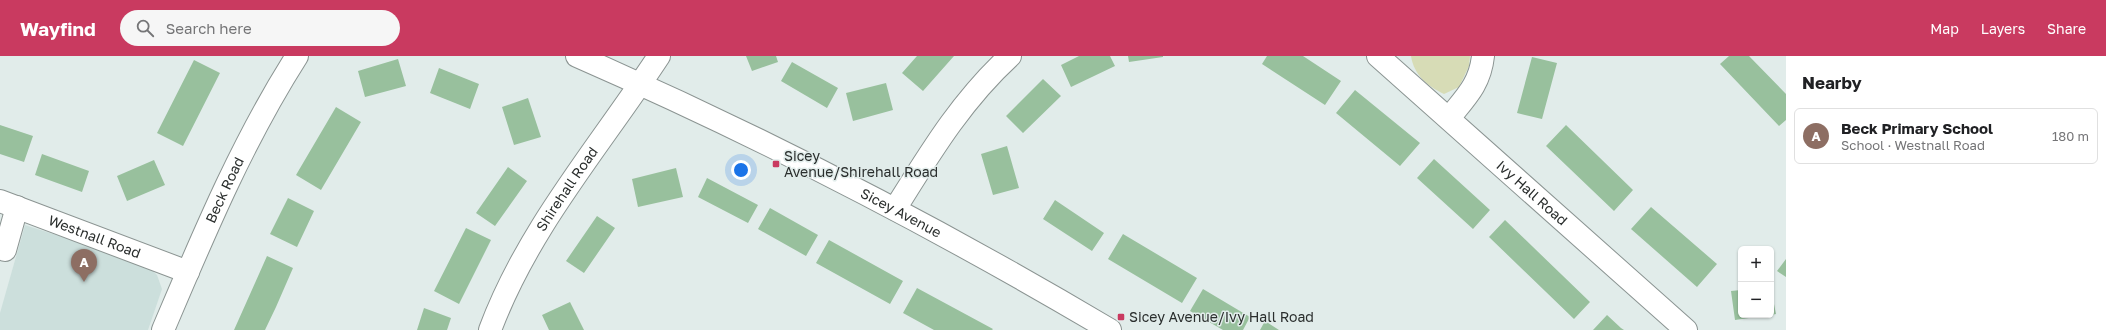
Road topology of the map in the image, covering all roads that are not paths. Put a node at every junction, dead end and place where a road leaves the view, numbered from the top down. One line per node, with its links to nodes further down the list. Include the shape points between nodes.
1 (297, 56): 12 (street, Beck Road, via 241,154)
2 (577, 56): 7 (street, Sicey Avenue)
3 (659, 56): 7 (street, Shirehall Road)
4 (1010, 56): 10 (street, via 990,74 960,109)
5 (1483, 56): 8 (street, via 1482,72 1472,90)
6 (1381, 57): 8 (street, Ivy Hall Road)
7 (641, 84): 10 (street, Sicey Avenue); 14 (street, Shirehall Road, via 571,179 534,238 503,295)
8 (1449, 118): 16 (street, Ivy Hall Road)
9 (8, 204): 11 (street); 12 (street, Westnall Road)
10 (895, 209): 15 (street, Sicey Avenue, via 1031,283)
11 (5, 250)
12 (188, 272): 13 (street, Beck Road)
13 (164, 330)
14 (490, 330)
15 (1110, 330)
16 (1686, 330)

